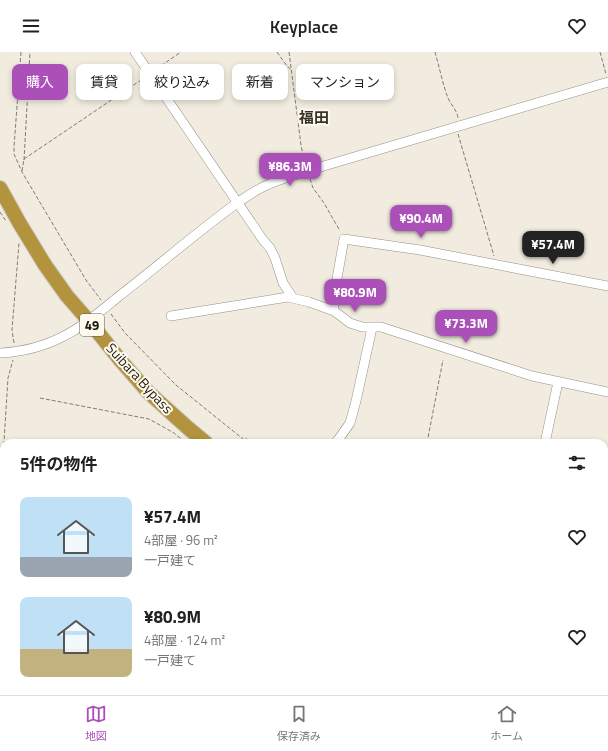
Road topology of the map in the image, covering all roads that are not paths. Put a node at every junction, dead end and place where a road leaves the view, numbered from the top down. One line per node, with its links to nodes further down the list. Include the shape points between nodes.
1 (135, 52): 4 (street)
2 (607, 78): 4 (street, via 456,127 290,176 265,186)
3 (0, 188): 9 (highway, Suibara Bypass / 49, via 45,265)
4 (238, 203): 6 (street, via 270,248 283,283); 9 (street)
5 (608, 286): 7 (street, via 420,250 344,239 333,301)
6 (293, 298): 7 (street); 8 (street)
7 (334, 311): 10 (street, via 350,323)
8 (171, 316)
9 (88, 320): 11 (street, via 64,336 41,345); 14 (highway, Suibara Bypass / 49, via 148,392)
10 (372, 328): 12 (street, via 381,327); 15 (street, via 350,423)
11 (7, 352)
12 (558, 382): 13 (street); 16 (street)
13 (608, 392)
14 (201, 439)
15 (339, 439)
16 (547, 439)

